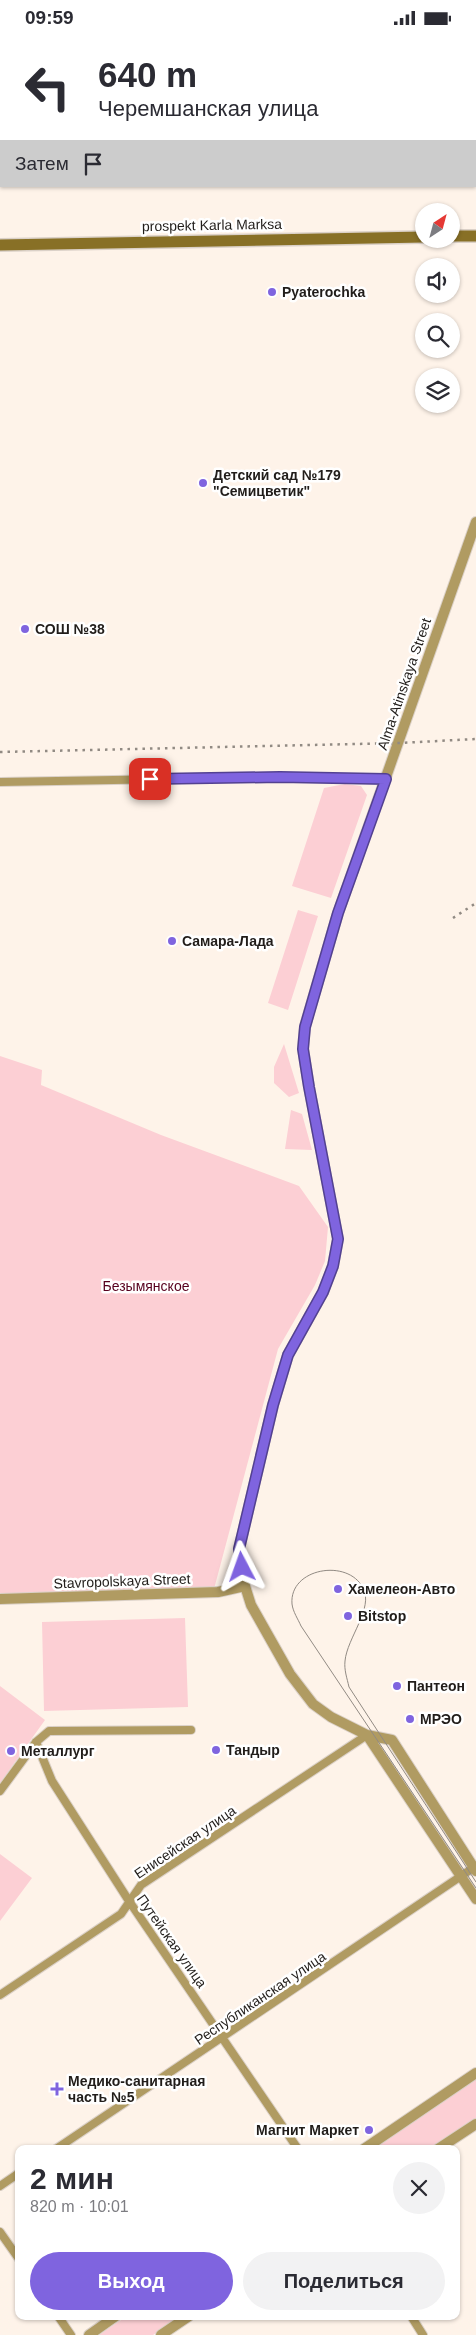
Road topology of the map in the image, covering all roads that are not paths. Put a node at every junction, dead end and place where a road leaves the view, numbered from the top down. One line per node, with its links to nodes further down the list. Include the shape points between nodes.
1 (476, 235): 2 (main road)
2 (460, 236)
3 (415, 237): 4 (main road, prospekt Karla Marksa)
4 (0, 245)
5 (476, 522): 6 (street, Alma-Atinskaya Street)
6 (386, 779): 7 (street, via 280,777); 8 (street, Alma-Atinskaya Street, via 338,913 305,1027 303,1049 338,1239 333,1266 288,1355 273,1405 239,1549)
7 (0, 782)
8 (245, 1586): 9 (street, Stavropolskaya Street, via 218,1592); 11 (street, Alma-Atinskaya Street, via 251,1605 280,1657 313,1703 331,1717)
9 (0, 1599)
10 (191, 1730): 12 (street, via 49,1731)
11 (367, 1735): 14 (street, Alma-Atinskaya Street, via 392,1740); 15 (street, Alma-Atinskaya Street); 17 (street, Енисейская улица, via 141,1885)
12 (36, 1742): 13 (street); 17 (street, Путейская улица, via 52,1781)
13 (0, 1791)
14 (475, 1868): 15 (street, Республиканская улица)
15 (461, 1876): 16 (street, Alma-Atinskaya Street); 19 (street, Республиканская улица)
16 (476, 1899)
17 (129, 1901): 18 (street, Енисейская улица, via 121,1914); 19 (street, Путейская улица)
18 (0, 1995)
19 (224, 2037): 22 (street, Республиканская улица); 23 (street, Путейская улица)
20 (476, 2073): 24 (street)
21 (476, 2124): 25 (street)
22 (62, 2145)
23 (295, 2145)
24 (370, 2145)
25 (444, 2145)
26 (15, 2176): 27 (street)
27 (0, 2186)
28 (0, 2232): 29 (street)
29 (15, 2253)
30 (61, 2320): 34 (street)
31 (110, 2320): 35 (street)
32 (183, 2320): 36 (street)
33 (414, 2320): 37 (street)
34 (71, 2335)
35 (89, 2335)
36 (161, 2335)
37 (423, 2335)

